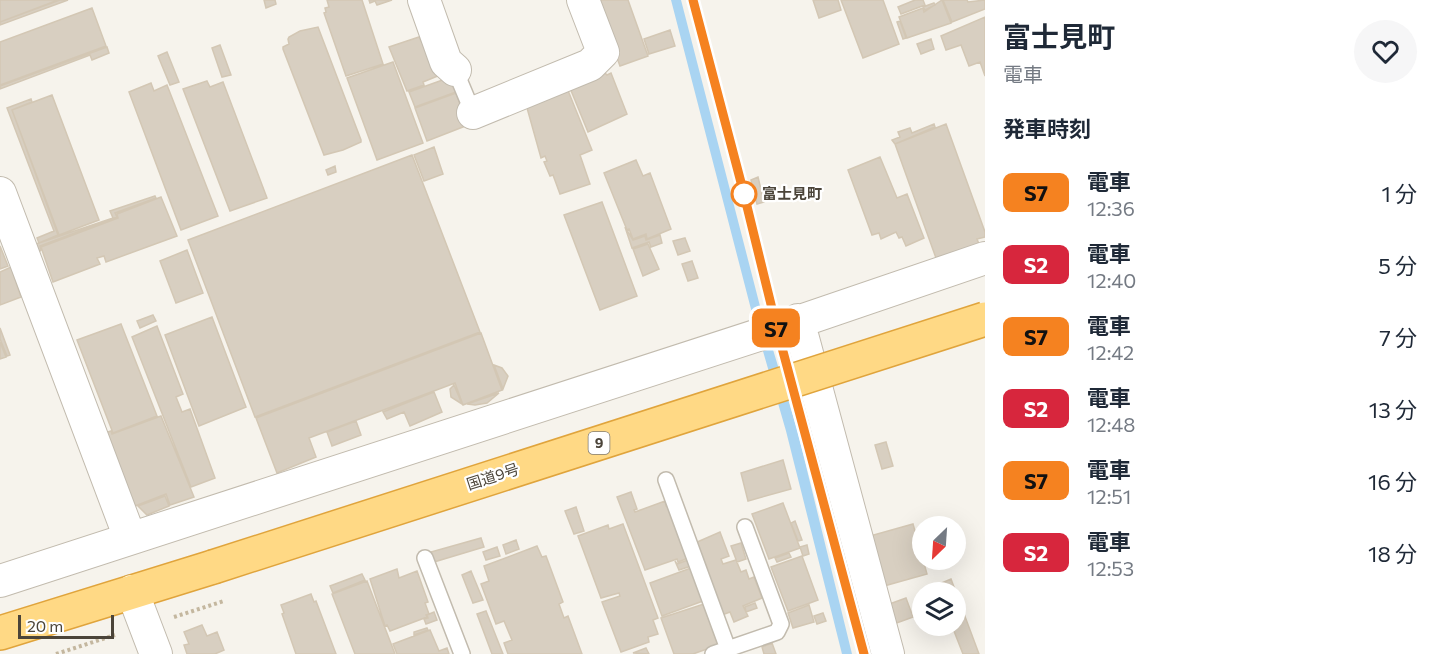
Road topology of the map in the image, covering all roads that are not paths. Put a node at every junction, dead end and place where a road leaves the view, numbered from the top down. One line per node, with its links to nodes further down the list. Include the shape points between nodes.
1 (424, 0): 3 (street, via 446,62)
2 (583, 0): 4 (street, via 603,52 590,65)
3 (455, 70): 4 (lane)
4 (473, 113)
5 (0, 193): 11 (street)
6 (985, 258): 8 (street)
7 (985, 319): 14 (highway, 国道9号 / 9, bridge)
8 (798, 320): 11 (street); 20 (street)
9 (666, 480): 16 (lane)
10 (745, 527): 16 (lane, via 780,624 777,632)
11 (130, 538): 13 (street)
12 (425, 558): 18 (lane)
13 (0, 581)
14 (132, 591): 15 (highway, 国道9号 / 9); 17 (street)
15 (0, 633)
16 (728, 649): 19 (lane)
17 (156, 654)
18 (462, 654)
19 (713, 654)
20 (888, 654)

